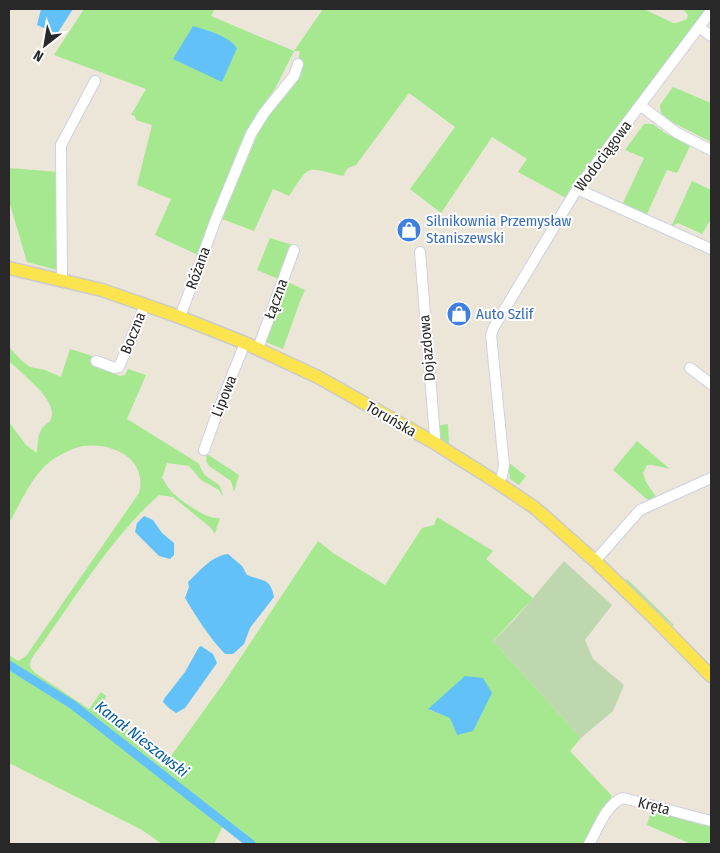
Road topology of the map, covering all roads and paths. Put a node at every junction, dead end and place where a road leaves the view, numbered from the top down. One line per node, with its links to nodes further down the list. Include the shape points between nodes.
1 (711, 11): 2 (street, Wodociągowa)
2 (699, 27): 3 (street); 6 (street, Wodociągowa)
3 (711, 36)
4 (298, 64): 15 (street, Różana, via 294,76 251,134)
5 (95, 81): 13 (street, via 61,145)
6 (640, 106): 7 (street, via 677,133); 8 (street, Wodociągowa)
7 (711, 150)
8 (577, 189): 9 (street); 24 (street, Wodociągowa, via 491,335 504,465)
9 (711, 249)
10 (294, 250): 17 (street, Łączna)
11 (420, 252): 21 (street, Dojazdowa, via 435,437)
12 (9, 268): 13 (main road, Toruńska)
13 (62, 280): 14 (main road, Toruńska)
14 (145, 305): 15 (main road, Toruńska); 18 (street, Boczna, via 119,366 115,368)
15 (180, 317): 16 (main road, Toruńska)
16 (245, 343): 17 (main road, Toruńska); 22 (street, Lipowa)
17 (258, 348): 21 (main road, Toruńska, via 318,377)
18 (96, 361)
19 (690, 368): 20 (street)
20 (711, 384)
21 (432, 442): 24 (main road, Toruńska)
22 (204, 450)
23 (711, 478): 25 (street, via 640,510)
24 (498, 482): 25 (main road, Toruńska, via 535,508)
25 (595, 561): 26 (main road, Toruńska)
26 (711, 676)
27 (711, 821): 28 (street, Kręta, via 623,798 608,810)
28 (589, 844)

